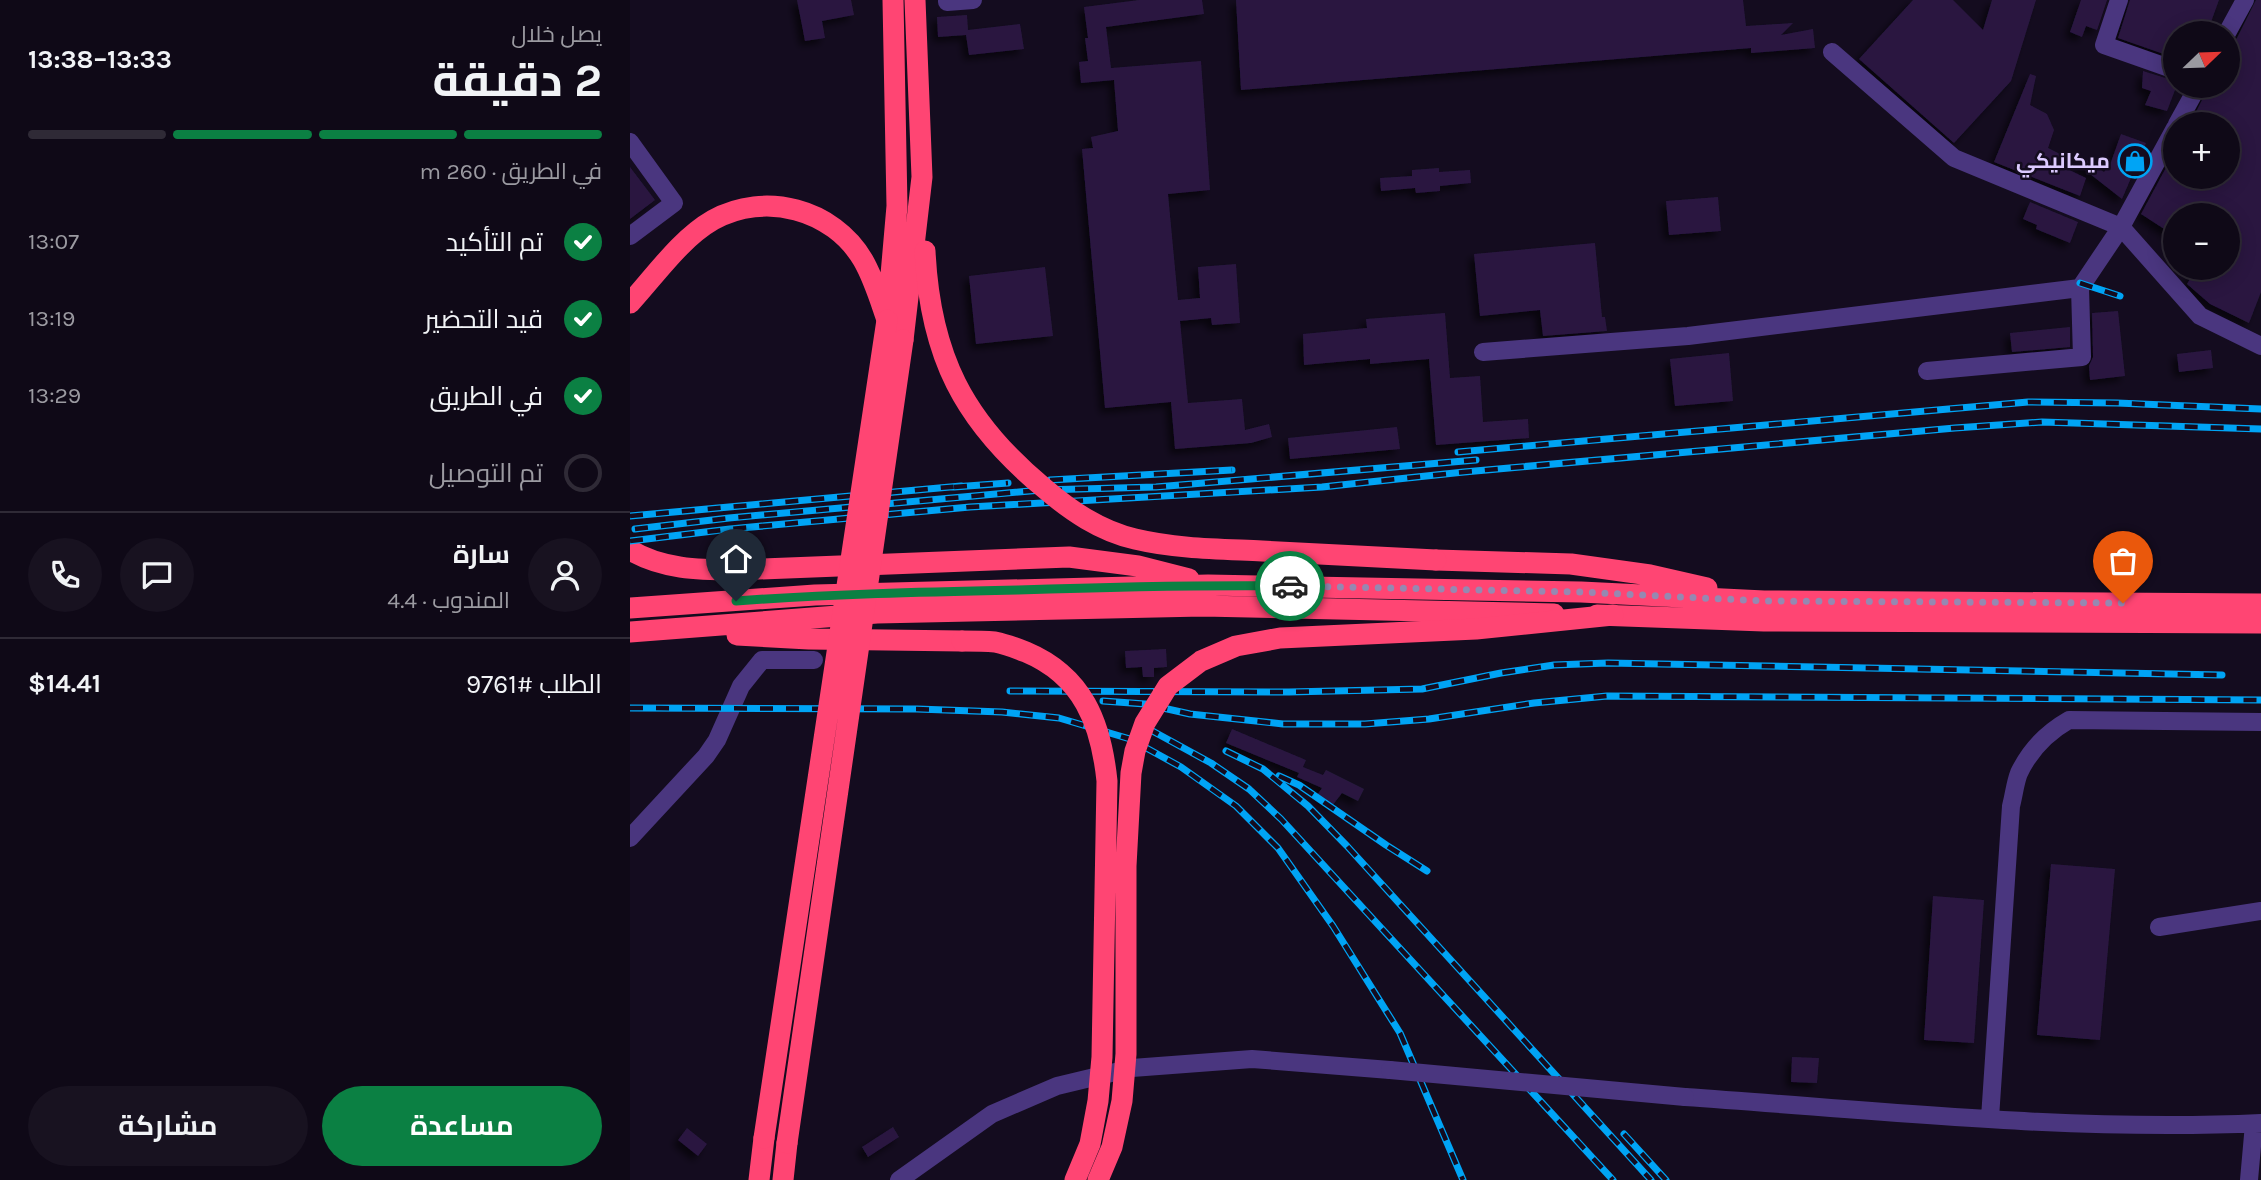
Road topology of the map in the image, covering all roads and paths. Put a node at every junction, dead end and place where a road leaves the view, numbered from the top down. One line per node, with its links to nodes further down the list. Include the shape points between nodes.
1 (893, 0): 17 (highway, via 897,206)
2 (915, 0): 14 (highway, via 922,177)
3 (973, 0): 6 (street)
4 (2119, 0): 9 (street, via 2104,45)
5 (2245, 0): 7 (street)
6 (947, 1)
7 (2234, 21)
8 (1832, 52): 12 (street, via 1954,158)
9 (2163, 65)
10 (630, 142): 13 (street, via 674,203)
11 (2163, 150): 12 (street)
12 (2121, 227): 15 (street); 18 (street, via 2200,316)
13 (630, 236)
14 (919, 250): 23 (highway, bridge, via 937,336 952,376 971,408 1016,465 1074,512 1105,529 1178,547 1571,564 1650,575); 38 (highway, bridge)
15 (2080, 288): 19 (street, via 1688,336); 20 (street, via 2082,357)
16 (630, 303): 17 (highway, via 698,230 713,220 755,206 778,206 822,220 846,239 863,259)
17 (887, 320): 37 (highway, bridge)
18 (2261, 346)
19 (1483, 352)
20 (1927, 371)
21 (630, 551): 22 (highway, via 692,569 1069,557 1138,566)
22 (1208, 585): 23 (highway, via 1581,592); 25 (highway, via 815,595)
23 (1764, 601): 24 (highway)
24 (2261, 604)
25 (630, 608)
26 (1613, 615): 27 (highway, via 1764,621); 28 (highway, via 1203,606 877,613); 41 (highway, bridge, via 1476,629 1280,638 1237,646 1201,661 1168,686 1145,723 1131,773 1126,1054 1112,1147)
27 (2261, 623)
28 (811, 628): 29 (highway); 40 (highway, bridge, via 995,642 1038,657 1056,669 1088,706 1105,758 1107,794 1102,1057 1090,1144)
29 (630, 632)
30 (814, 660): 32 (street, via 762,660 741,687 706,756)
31 (2261, 722): 35 (street, via 2069,720 2045,736 2033,751 2019,773 2011,806)
32 (630, 838)
33 (2261, 911): 34 (street)
34 (2159, 927)
35 (1990, 1118): 36 (street, via 2158,1127); 39 (street, bridge, via 1252,1059 1132,1068 1057,1086 992,1114)
36 (2257, 1124): 42 (street)
37 (758, 1180)
38 (783, 1180)
39 (899, 1180)
40 (1074, 1180)
41 (1098, 1180)
42 (2249, 1180)

